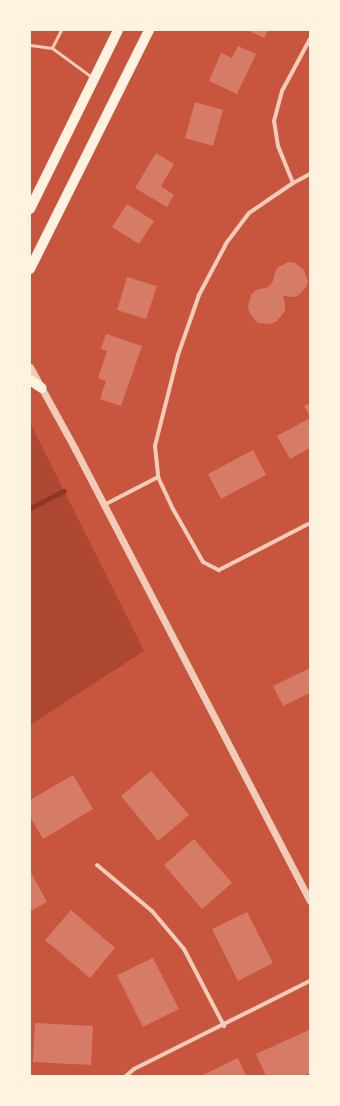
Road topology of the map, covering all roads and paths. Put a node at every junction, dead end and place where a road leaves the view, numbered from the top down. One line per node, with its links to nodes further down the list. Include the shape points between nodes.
1 (61, 30): 6 (lane)
2 (118, 30): 7 (main road)
3 (149, 30): 11 (main road)
4 (310, 39): 9 (street, via 282,91 274,121 278,146)
5 (30, 45): 6 (lane)
6 (52, 48): 7 (lane)
7 (94, 79): 10 (main road)
8 (310, 174): 9 (street)
9 (293, 183): 15 (street, via 250,213 226,244 199,295 178,355 154,446)
10 (30, 209)
11 (30, 268)
12 (30, 367): 14 (street)
13 (30, 380): 14 (main road)
14 (42, 388): 16 (street)
15 (158, 477): 16 (street); 17 (street, via 203,562 219,570)
16 (104, 505): 19 (street)
17 (310, 523)
18 (97, 865): 21 (street, via 152,911 184,949)
19 (310, 901)
20 (310, 981): 21 (street)
21 (224, 1026): 22 (street, via 134,1069)
22 (126, 1076)

